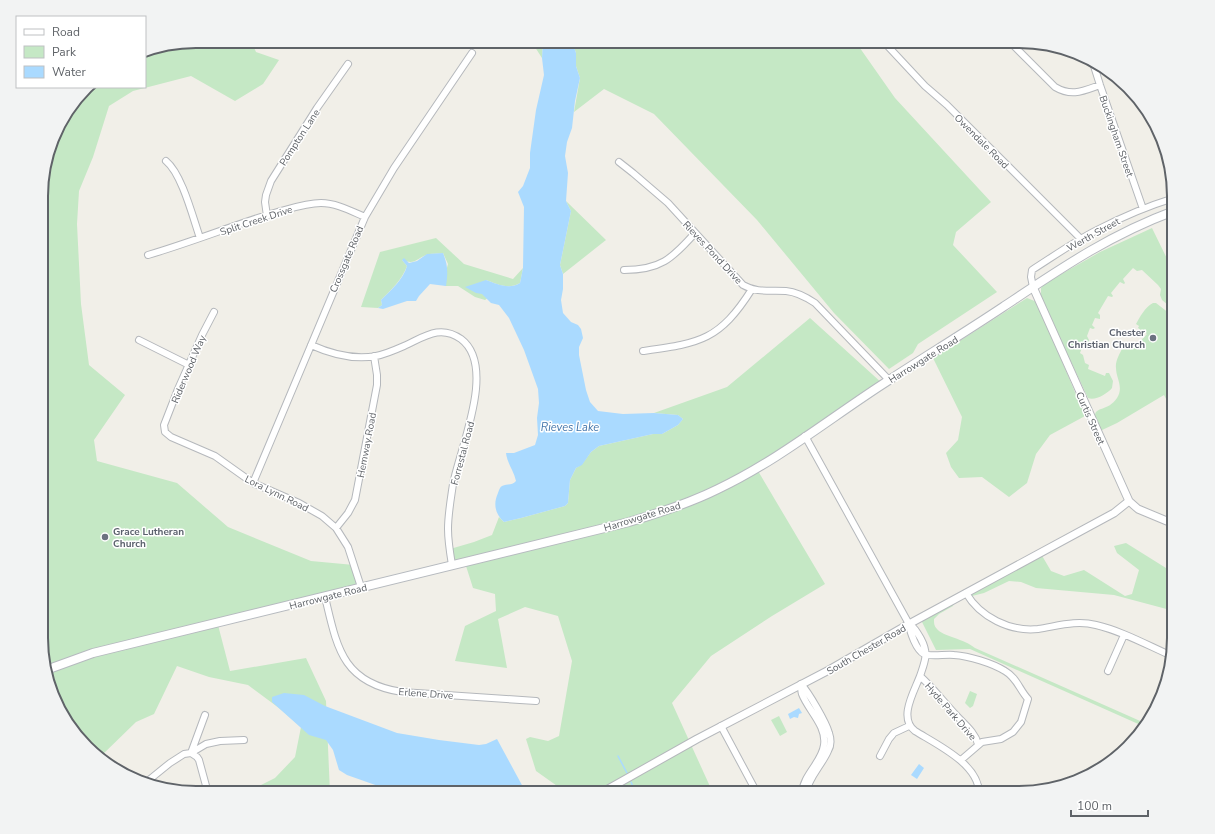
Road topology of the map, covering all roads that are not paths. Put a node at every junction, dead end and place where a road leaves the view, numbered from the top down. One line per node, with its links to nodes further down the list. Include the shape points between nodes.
1 (890, 48): 16 (street, Owendale Road)
2 (1016, 48): 6 (street, via 1061,91 1079,92)
3 (472, 53): 13 (street, Crossgate Road)
4 (348, 64): 12 (street, Pompton Lane, via 271,180 265,202)
5 (1095, 69): 6 (street, Buckingham Street)
6 (1100, 85): 10 (street, Buckingham Street)
7 (166, 161): 15 (street, via 174,169)
8 (619, 162): 14 (street, Rieves Pond Drive, via 668,203)
9 (1167, 200): 10 (street, Werth Street)
10 (1143, 209): 16 (street, Werth Street)
11 (1167, 214): 19 (main road, Harrowgate Road, via 1108,240)
12 (267, 216): 13 (street, Split Creek Drive, via 298,206 322,203 332,204); 15 (street, Split Creek Drive)
13 (364, 217): 23 (street, Crossgate Road)
14 (695, 234): 18 (street, via 663,263 647,269); 20 (street, Rieves Pond Drive, via 738,280)
15 (200, 238): 17 (street, Split Creek Drive)
16 (1081, 239): 19 (street, Werth Street, via 1032,270)
17 (148, 255)
18 (624, 270)
19 (1033, 287): 27 (main road, Harrowgate Road); 31 (street, Curtis Street)
20 (752, 289): 24 (street, via 729,320 710,336 693,343); 27 (street, Rieves Pond Drive, via 763,292 794,292 808,299)
21 (214, 312): 26 (street, Riderwood Way)
22 (139, 340): 26 (street)
23 (311, 345): 25 (street, via 341,355); 30 (street, Crossgate Road)
24 (643, 351)
25 (374, 356): 33 (street, Hemway Road, via 377,385 355,500); 34 (street, Forrestal Road, via 390,352 432,333 450,334 460,339 473,354 477,376 472,416 454,483 448,518 448,542)
26 (189, 365): 28 (street, Riderwood Way)
27 (889, 380): 29 (main road, Harrowgate Road)
28 (164, 428): 30 (street, Lora Lynn Road, via 171,437 215,456)
29 (805, 436): 34 (main road, Harrowgate Road, via 743,476 671,508 629,522); 38 (street)
30 (253, 483): 33 (street, Lora Lynn Road, via 309,508)
31 (1129, 501): 32 (street, via 1138,509); 36 (street, South Chester Road, via 1114,512)
32 (1167, 521)
33 (336, 528): 35 (street, Lora Lynn Road, via 348,547)
34 (452, 565): 35 (main road, Harrowgate Road)
35 (361, 587): 37 (main road, Harrowgate Road)
36 (966, 592): 38 (street, South Chester Road); 39 (street, via 983,613 1016,628 1037,629 1082,623 1095,624)
37 (325, 596): 42 (main road, Harrowgate Road, via 93,653); 46 (street, Erlene Drive, via 341,654 353,670 372,684 402,692)
38 (909, 624): 41 (street, via 915,628 926,649); 45 (street, South Chester Road)
39 (1124, 634): 40 (street); 43 (street)
40 (1166, 653)
41 (926, 655): 44 (street, Hyde Park Drive); 51 (street, Hyde Park Drive, via 966,657 1000,668 1020,685 1028,699 1018,727 1005,737)
42 (51, 668)
43 (1108, 671)
44 (920, 676): 49 (street, via 908,708); 51 (street, Hyde Park Drive, via 976,736)
45 (801, 684): 48 (street, South Chester Road); 59 (street, via 802,693 825,739 823,750); 60 (street, via 827,727 830,739 828,750)
46 (536, 700)
47 (205, 715): 52 (street)
48 (720, 726): 57 (street, South Chester Road); 58 (street)
49 (909, 726): 53 (street, via 894,733); 54 (street)
50 (244, 740): 52 (street, via 213,742)
51 (978, 744): 54 (street)
52 (191, 753): 55 (street, via 178,757); 56 (street, via 199,760)
53 (880, 756)
54 (961, 760): 61 (street, via 974,776)
55 (151, 779)
56 (206, 786)
57 (613, 786)
58 (753, 786)
59 (804, 786)
60 (808, 786)
61 (978, 786)

